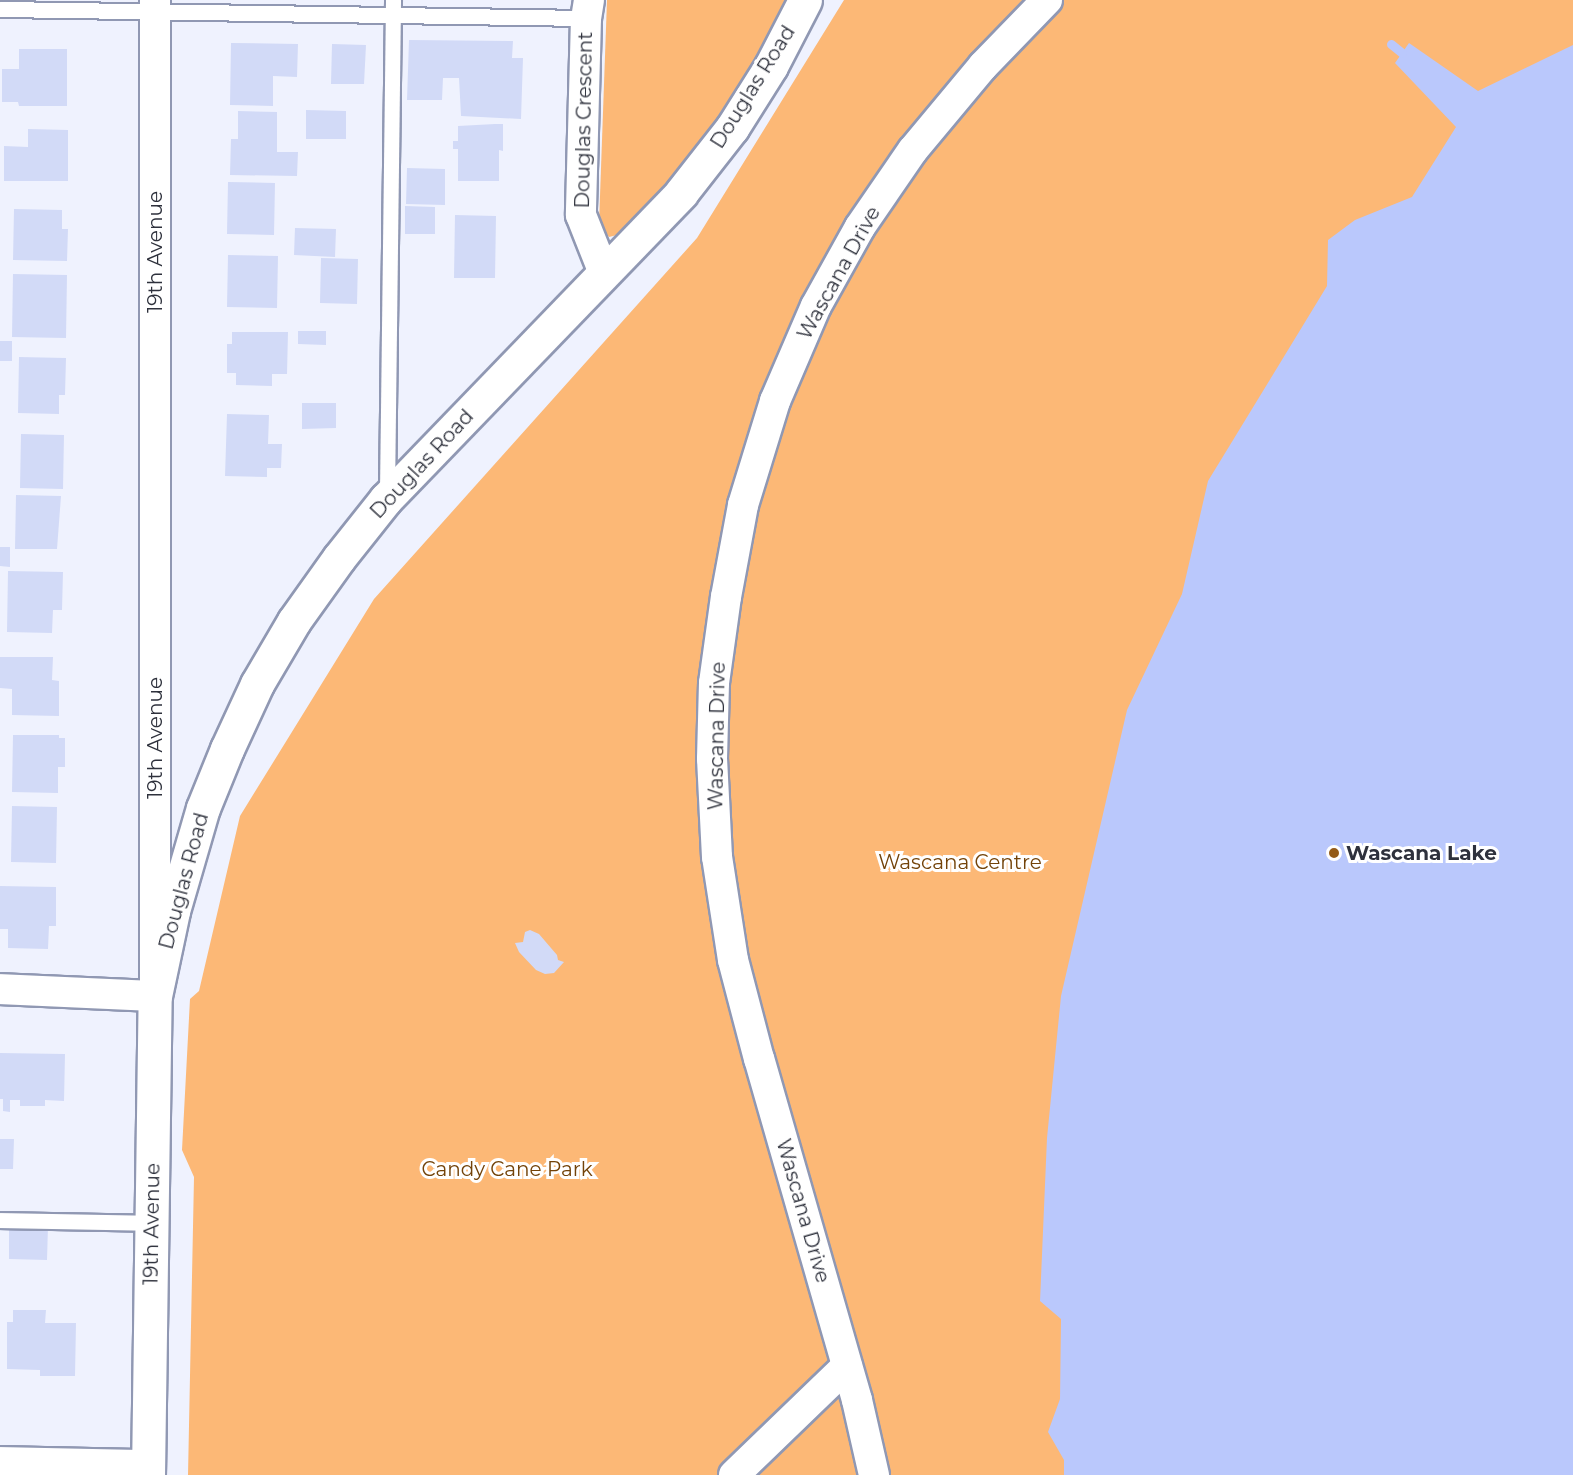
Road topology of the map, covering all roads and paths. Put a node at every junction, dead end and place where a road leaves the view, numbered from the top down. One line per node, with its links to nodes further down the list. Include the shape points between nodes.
1 (805, 0): 7 (street, Douglas Road, via 771,66 732,128 681,193)
2 (1047, 0): 13 (street, Wascana Drive, via 983,66 913,150 860,226 816,306 775,401 743,505 726,597 714,683 712,759 717,857 731,949)
3 (155, 5): 4 (lane); 5 (lane); 10 (street, 19th Avenue)
4 (393, 8): 6 (lane); 8 (lane)
5 (0, 9)
6 (587, 9): 7 (street, Douglas Crescent, via 580,215)
7 (603, 273): 8 (street, Douglas Road)
8 (386, 499): 10 (street, Douglas Road, via 294,621 257,684 202,808 172,911)
9 (0, 989): 10 (street)
10 (155, 996): 12 (street, 19th Avenue)
11 (0, 1220): 12 (lane)
12 (152, 1223): 15 (street, 19th Avenue)
13 (847, 1366): 16 (street); 17 (street, Wascana Drive)
14 (0, 1462): 15 (street)
15 (148, 1470)
16 (734, 1475)
17 (874, 1475)

